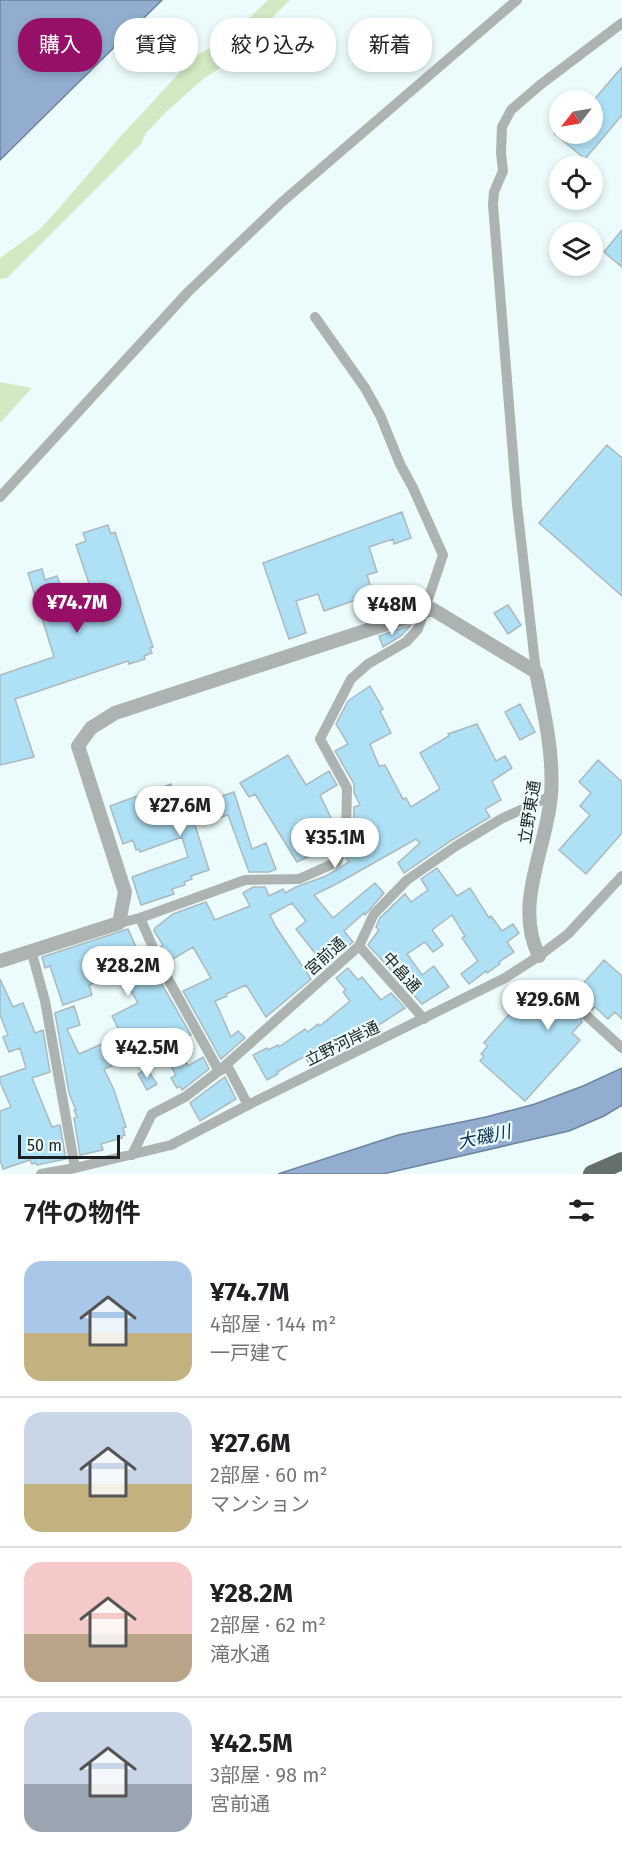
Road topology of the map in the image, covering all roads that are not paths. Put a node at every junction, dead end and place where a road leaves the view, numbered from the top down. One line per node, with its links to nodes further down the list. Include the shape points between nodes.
1 (517, 0): 4 (street, via 282,202 188,292)
2 (622, 23): 6 (street, via 540,85 511,111 502,128 503,171 493,205 517,505)
3 (315, 317): 5 (street, via 380,415 443,555)
4 (0, 497)
5 (425, 611): 6 (street, via 432,609); 9 (street, via 406,642 351,679 320,739 347,788 346,833 337,862 299,879 246,880); 10 (street, via 115,713 91,728 78,746 125,892)
6 (536, 672): 7 (street, 立野東通, via 552,772)
7 (551, 796): 11 (street, 宮前通, via 501,819 407,880 374,914); 13 (street, 立野東通, via 532,880 530,929)
8 (622, 876): 13 (street, 立野河岸通, via 567,934)
9 (140, 918): 10 (street); 18 (street, via 163,970)
10 (119, 923): 12 (street)
11 (359, 946): 16 (street, 中畠通); 18 (street, 宮前通)
12 (31, 950): 14 (street); 22 (street, via 45,1001)
13 (539, 956): 16 (street, 立野河岸通)
14 (0, 961)
15 (587, 1016): 17 (street)
16 (424, 1019): 19 (street, 立野河岸通)
17 (622, 1048)
18 (219, 1071): 19 (street, via 228,1067); 20 (street, 宮前通, via 185,1097 152,1114)
19 (248, 1105): 20 (street, 立野河岸通, via 171,1145)
20 (132, 1155): 22 (street, 立野河岸通)
21 (622, 1161): 24 (highway)
22 (75, 1168): 23 (street, 立野河岸通)
23 (41, 1174)
24 (592, 1174)

